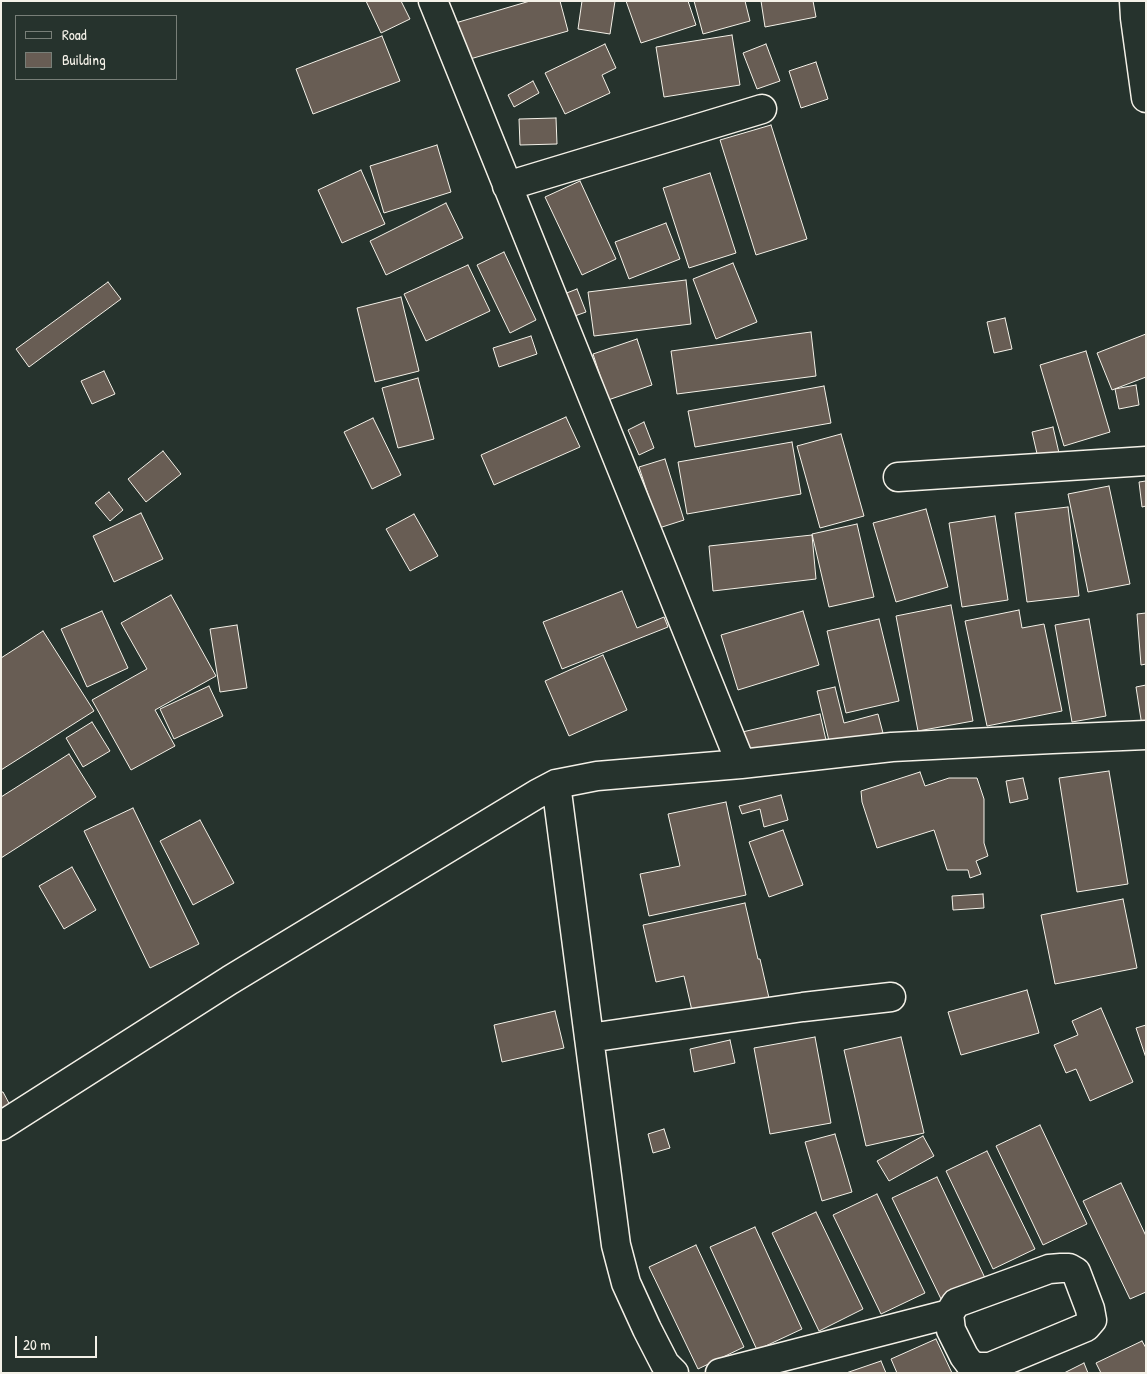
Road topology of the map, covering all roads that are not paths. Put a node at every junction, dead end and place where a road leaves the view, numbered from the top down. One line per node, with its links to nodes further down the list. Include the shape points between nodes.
1 (432, 1): 5 (street)
2 (1134, 1): 3 (street)
3 (1146, 98)
4 (762, 109): 5 (street)
5 (507, 186): 9 (street)
6 (1146, 461): 7 (street)
7 (898, 477)
8 (1146, 735): 9 (street, via 892,747)
9 (741, 764): 10 (street, via 597,776)
10 (556, 784): 12 (street); 13 (street, via 230,980)
11 (891, 997): 12 (street)
12 (589, 1038): 15 (street, via 616,1245 626,1283 665,1364)
13 (1, 1126)
14 (949, 1314): 14 (street, via 956,1303 1050,1269 1069,1268 1076,1272 1092,1320 1086,1328 990,1367 978,1368 964,1356 951,1330); 16 (street)
15 (674, 1373)
16 (720, 1373)

